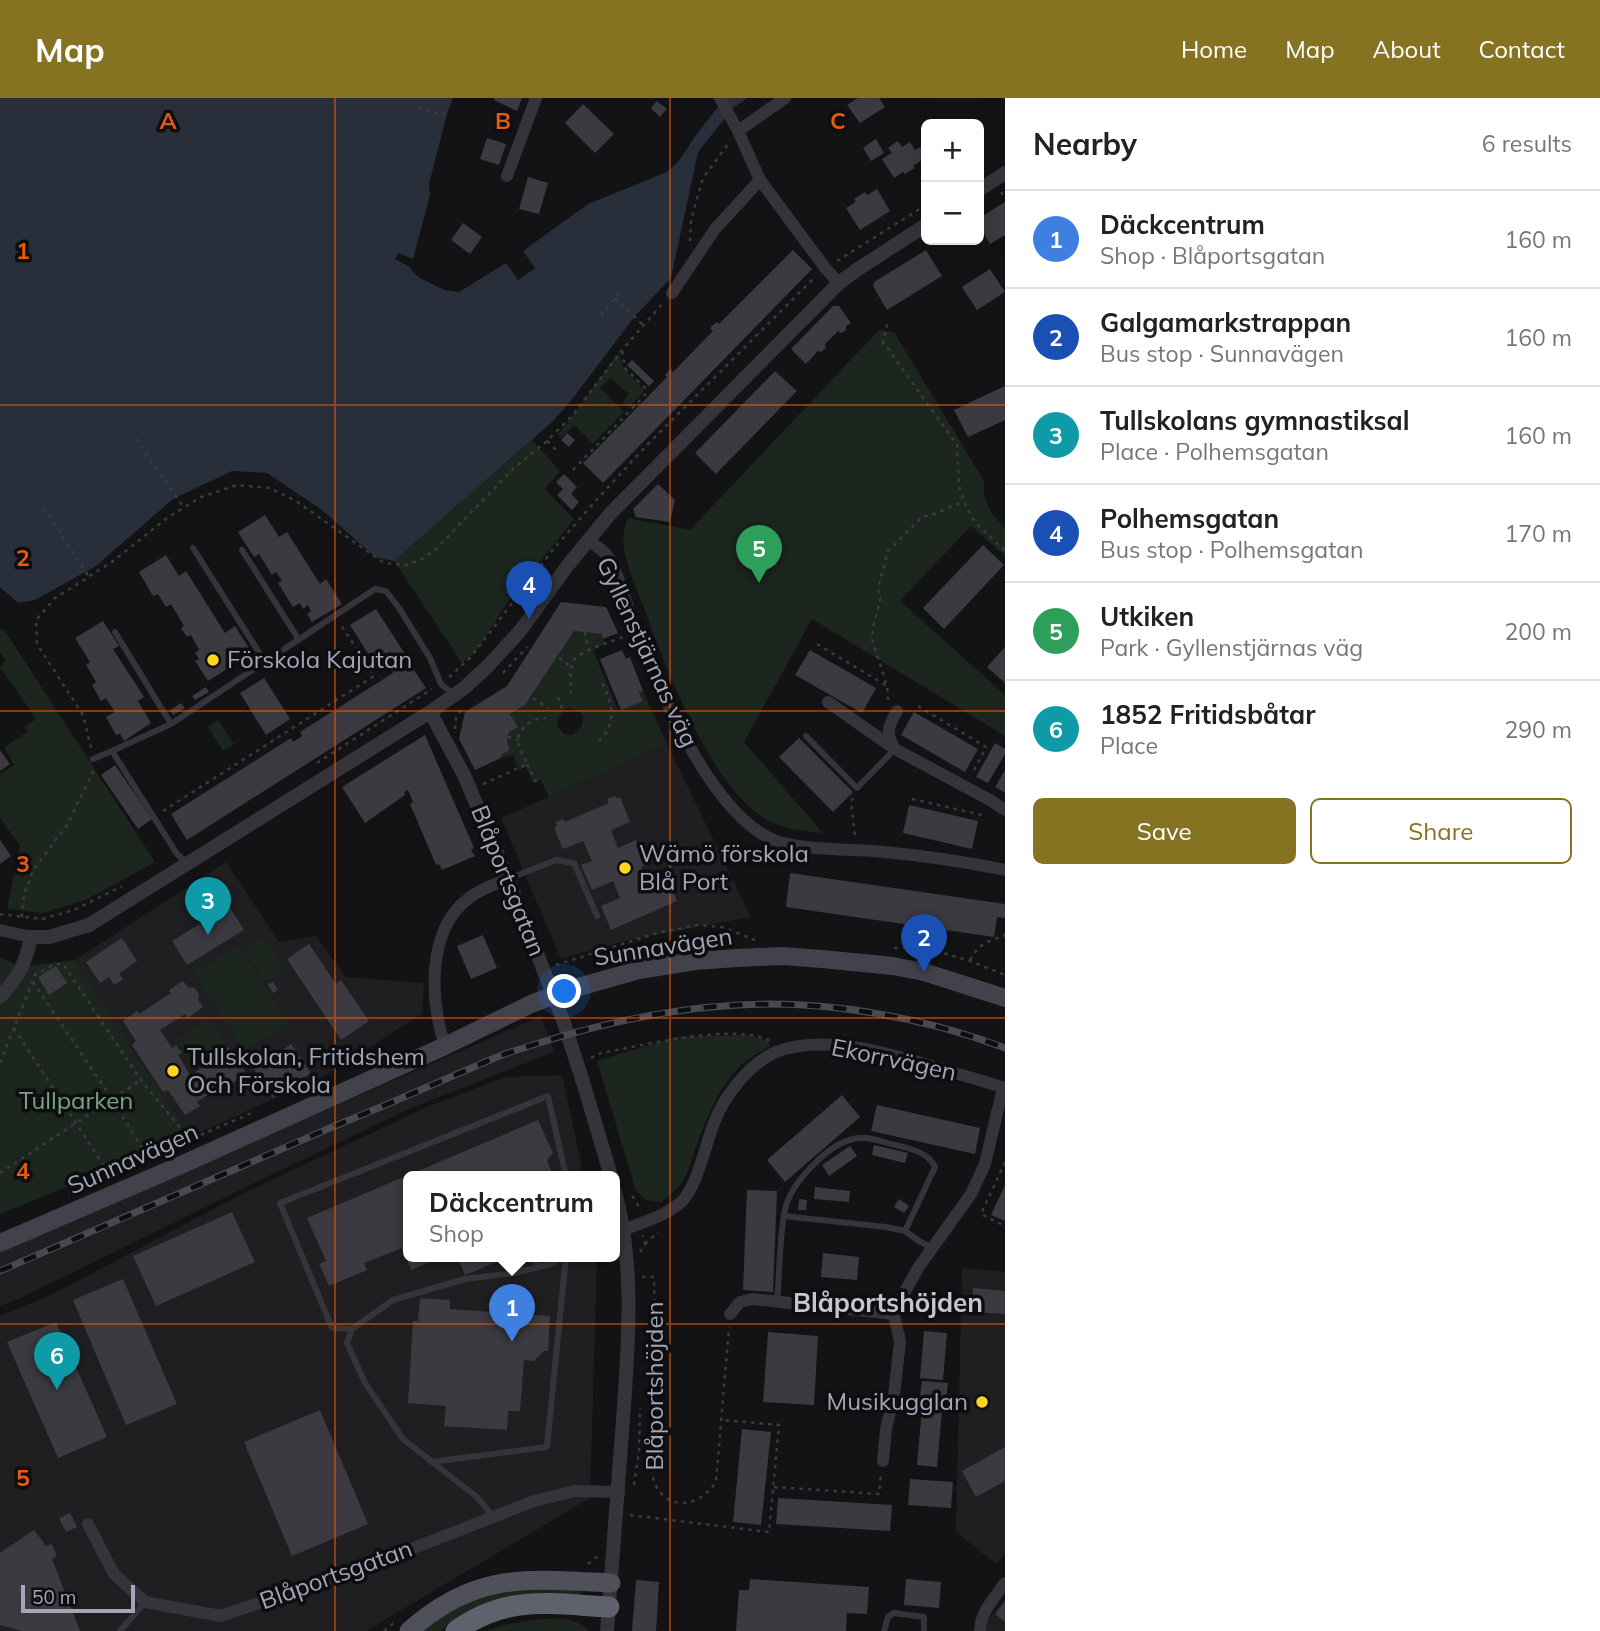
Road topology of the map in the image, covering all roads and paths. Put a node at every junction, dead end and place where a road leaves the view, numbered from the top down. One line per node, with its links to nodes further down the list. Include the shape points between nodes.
1 (536, 98): 8 (street)
2 (720, 98): 6 (street)
3 (785, 98): 6 (street)
4 (418, 107): 5 (path)
5 (447, 114)
6 (735, 125): 9 (street); 13 (path, via 703,178 691,220)
7 (1005, 173): 10 (street)
8 (507, 176)
9 (760, 180): 13 (street, via 715,229); 14 (street)
10 (984, 187)
11 (921, 208): 14 (path)
12 (921, 228): 15 (street)
13 (688, 269): 17 (street)
14 (826, 269): 15 (street); 45 (path, via 600,496)
15 (839, 283): 30 (street)
16 (619, 293): 18 (path)
17 (672, 293): 21 (path)
18 (615, 298): 19 (path); 21 (path)
19 (601, 315)
20 (887, 324): 27 (path, via 883,342 957,445)
21 (644, 325): 22 (path)
22 (622, 349): 24 (path, via 573,415); 26 (path, via 625,368 645,388 645,395)
23 (135, 439): 29 (path)
24 (547, 441): 25 (path); 29 (path, via 436,549 407,565 384,563 270,488 237,485)
25 (559, 453)
26 (573, 470)
27 (964, 502): 33 (path, via 975,522); 48 (path, via 922,517 888,551 873,629)
28 (44, 508): 34 (path)
29 (184, 508): 34 (path)
30 (588, 540): 36 (street, Gyllenstjärnas väg, via 611,563); 49 (street, via 520,631)
31 (192, 548): 43 (lane)
32 (242, 550): 39 (lane)
33 (1005, 551)
34 (89, 577): 68 (path, via 55,598 36,620 37,644 83,715)
35 (335, 616): 77 (path, via 374,676)
36 (636, 631): 41 (path); 78 (street, Gyllenstjärnas väg, via 667,704 732,808 772,839)
37 (115, 632): 60 (lane)
38 (585, 632): 41 (path)
39 (299, 640): 43 (lane); 47 (lane, via 375,589 386,591 430,658)
40 (817, 644): 48 (path)
41 (590, 651): 44 (path)
42 (559, 658): 44 (path)
43 (265, 662): 60 (lane)
44 (572, 667): 50 (path)
45 (455, 672): 47 (path); 49 (path)
46 (603, 681): 65 (path, via 612,718)
47 (441, 684): 49 (lane); 70 (path)
48 (887, 686): 57 (path, via 888,699)
49 (459, 692): 58 (street); 61 (path, via 471,701 459,712)
50 (571, 694)
51 (558, 696): 56 (path)
52 (533, 698): 55 (path)
53 (828, 702): 66 (street)
54 (918, 706): 73 (path, via 986,747)
55 (548, 708)
56 (563, 710)
57 (897, 711): 66 (street, via 888,737)
58 (430, 712): 79 (street); 81 (street, Blåportsgatan, via 464,775)
59 (546, 718): 64 (path, via 537,717)
60 (171, 724): 67 (lane)
61 (455, 731)
62 (806, 736): 74 (lane)
63 (508, 737): 64 (path)
64 (518, 740): 69 (path)
65 (599, 741)
66 (895, 749): 73 (street); 74 (lane)
67 (112, 751): 68 (lane); 77 (lane)
68 (93, 759): 85 (path, via 95,768 67,825 34,869 24,894)
69 (527, 764): 71 (path); 72 (path)
70 (311, 768)
71 (536, 782)
72 (480, 785)
73 (965, 786): 76 (street)
74 (857, 788): 78 (path, via 851,802)
75 (912, 799): 76 (path, via 982,815)
76 (1000, 807)
77 (154, 817): 79 (lane)
78 (857, 850): 80 (street, Gyllenstjärnas väg)
79 (187, 863): 88 (street, via 89,925 49,937)
80 (1005, 870)
81 (508, 879): 84 (lane, via 556,860 574,863); 96 (street, via 469,898 444,929 437,951 435,987); 109 (street, Blåportsgatan, via 563,1020)
82 (127, 883): 85 (path, via 74,909 42,919)
83 (0, 914): 85 (path)
84 (597, 916)
85 (22, 918)
86 (0, 930): 88 (street)
87 (1005, 934): 90 (path, via 984,943)
88 (31, 937): 93 (street, via 21,969)
89 (759, 942): 91 (path, via 722,927 698,925)
90 (970, 961)
91 (553, 966)
92 (33, 982): 95 (path); 100 (path, via 35,975 63,964); 102 (path)
93 (0, 997)
94 (1005, 998): 96 (main road, Sunnavägen, via 893,966 782,956 695,961 639,970 568,990)
95 (14, 1028): 99 (path); 104 (path)
96 (445, 1046): 121 (main road, Sunnavägen)
97 (779, 1051): 98 (path, via 762,1037 723,1034 601,1053); 101 (street, Ekorrvägen, via 830,1044 867,1050); 115 (street, Ekorrvägen, via 755,1065 730,1091 681,1202)
98 (588, 1059)
99 (0, 1063)
100 (141, 1080): 102 (path); 105 (path)
101 (1004, 1088): 123 (street, via 985,1164 971,1194)
102 (112, 1099): 104 (path); 106 (path)
103 (254, 1113): 105 (path)
104 (76, 1123): 110 (path); 111 (path)
105 (190, 1140): 106 (path)
106 (148, 1158): 111 (path)
107 (1005, 1161): 116 (path, via 981,1214)
108 (565, 1171): 133 (lane, via 548,1096 280,1203 332,1328)
109 (610, 1171)
110 (0, 1173)
111 (109, 1174): 113 (path)
112 (631, 1195): 115 (path)
113 (63, 1197)
114 (784, 1216): 119 (lane); 119 (lane, via 792,1192 819,1160 849,1140 864,1137 927,1155 933,1162 935,1167); 130 (lane)
115 (642, 1222): 117 (street, Ekorrvägen); 122 (path)
116 (1005, 1226)
117 (620, 1231)
118 (660, 1231): 122 (path)
119 (905, 1231): 123 (lane)
120 (620, 1236): 129 (street)
121 (0, 1243)
122 (645, 1244): 124 (path)
123 (932, 1248): 132 (street)
124 (638, 1260)
125 (536, 1262): 128 (lane)
126 (555, 1262): 128 (lane)
127 (565, 1262): 137 (lane, via 547,1447)
128 (538, 1267): 133 (lane, via 465,1279 393,1300)
129 (628, 1277): 135 (path, Blåportshöjden, via 654,1277 651,1464 663,1496 687,1503 710,1491 716,1482); 139 (street)
130 (776, 1303): 131 (street, via 747,1299); 132 (street)
131 (730, 1314): 135 (path, Blåportshöjden)
132 (894, 1314): 136 (street, via 900,1342)
133 (352, 1329): 137 (lane, via 347,1343 365,1383 403,1439)
134 (640, 1398): 139 (path, via 639,1451)
135 (722, 1420): 138 (path, via 779,1425)
136 (883, 1461): 138 (path, via 879,1494)
137 (431, 1462): 141 (lane, via 478,1499)
138 (774, 1487): 140 (path, via 769,1532)
139 (626, 1490): 141 (street, Blåportsgatan, via 575,1490); 143 (street)
140 (630, 1515)
141 (493, 1517): 147 (street, Blåportsgatan, via 221,1616)
142 (88, 1524): 147 (street, via 114,1574)
143 (612, 1554): 144 (path, via 602,1552); 145 (street)
144 (587, 1565)
145 (611, 1583): 148 (street); 149 (main road, via 533,1580 484,1586)
146 (1005, 1583): 156 (street, via 984,1613)
147 (145, 1602): 150 (lane)
148 (609, 1607): 152 (highway, via 531,1603 503,1607); 153 (street)
149 (404, 1624): 151 (path)
150 (120, 1631)
151 (384, 1631)
152 (456, 1631)
153 (607, 1631)
154 (884, 1631): 155 (lane, via 888,1617 894,1614 925,1617)
155 (923, 1631)
156 (980, 1631)

